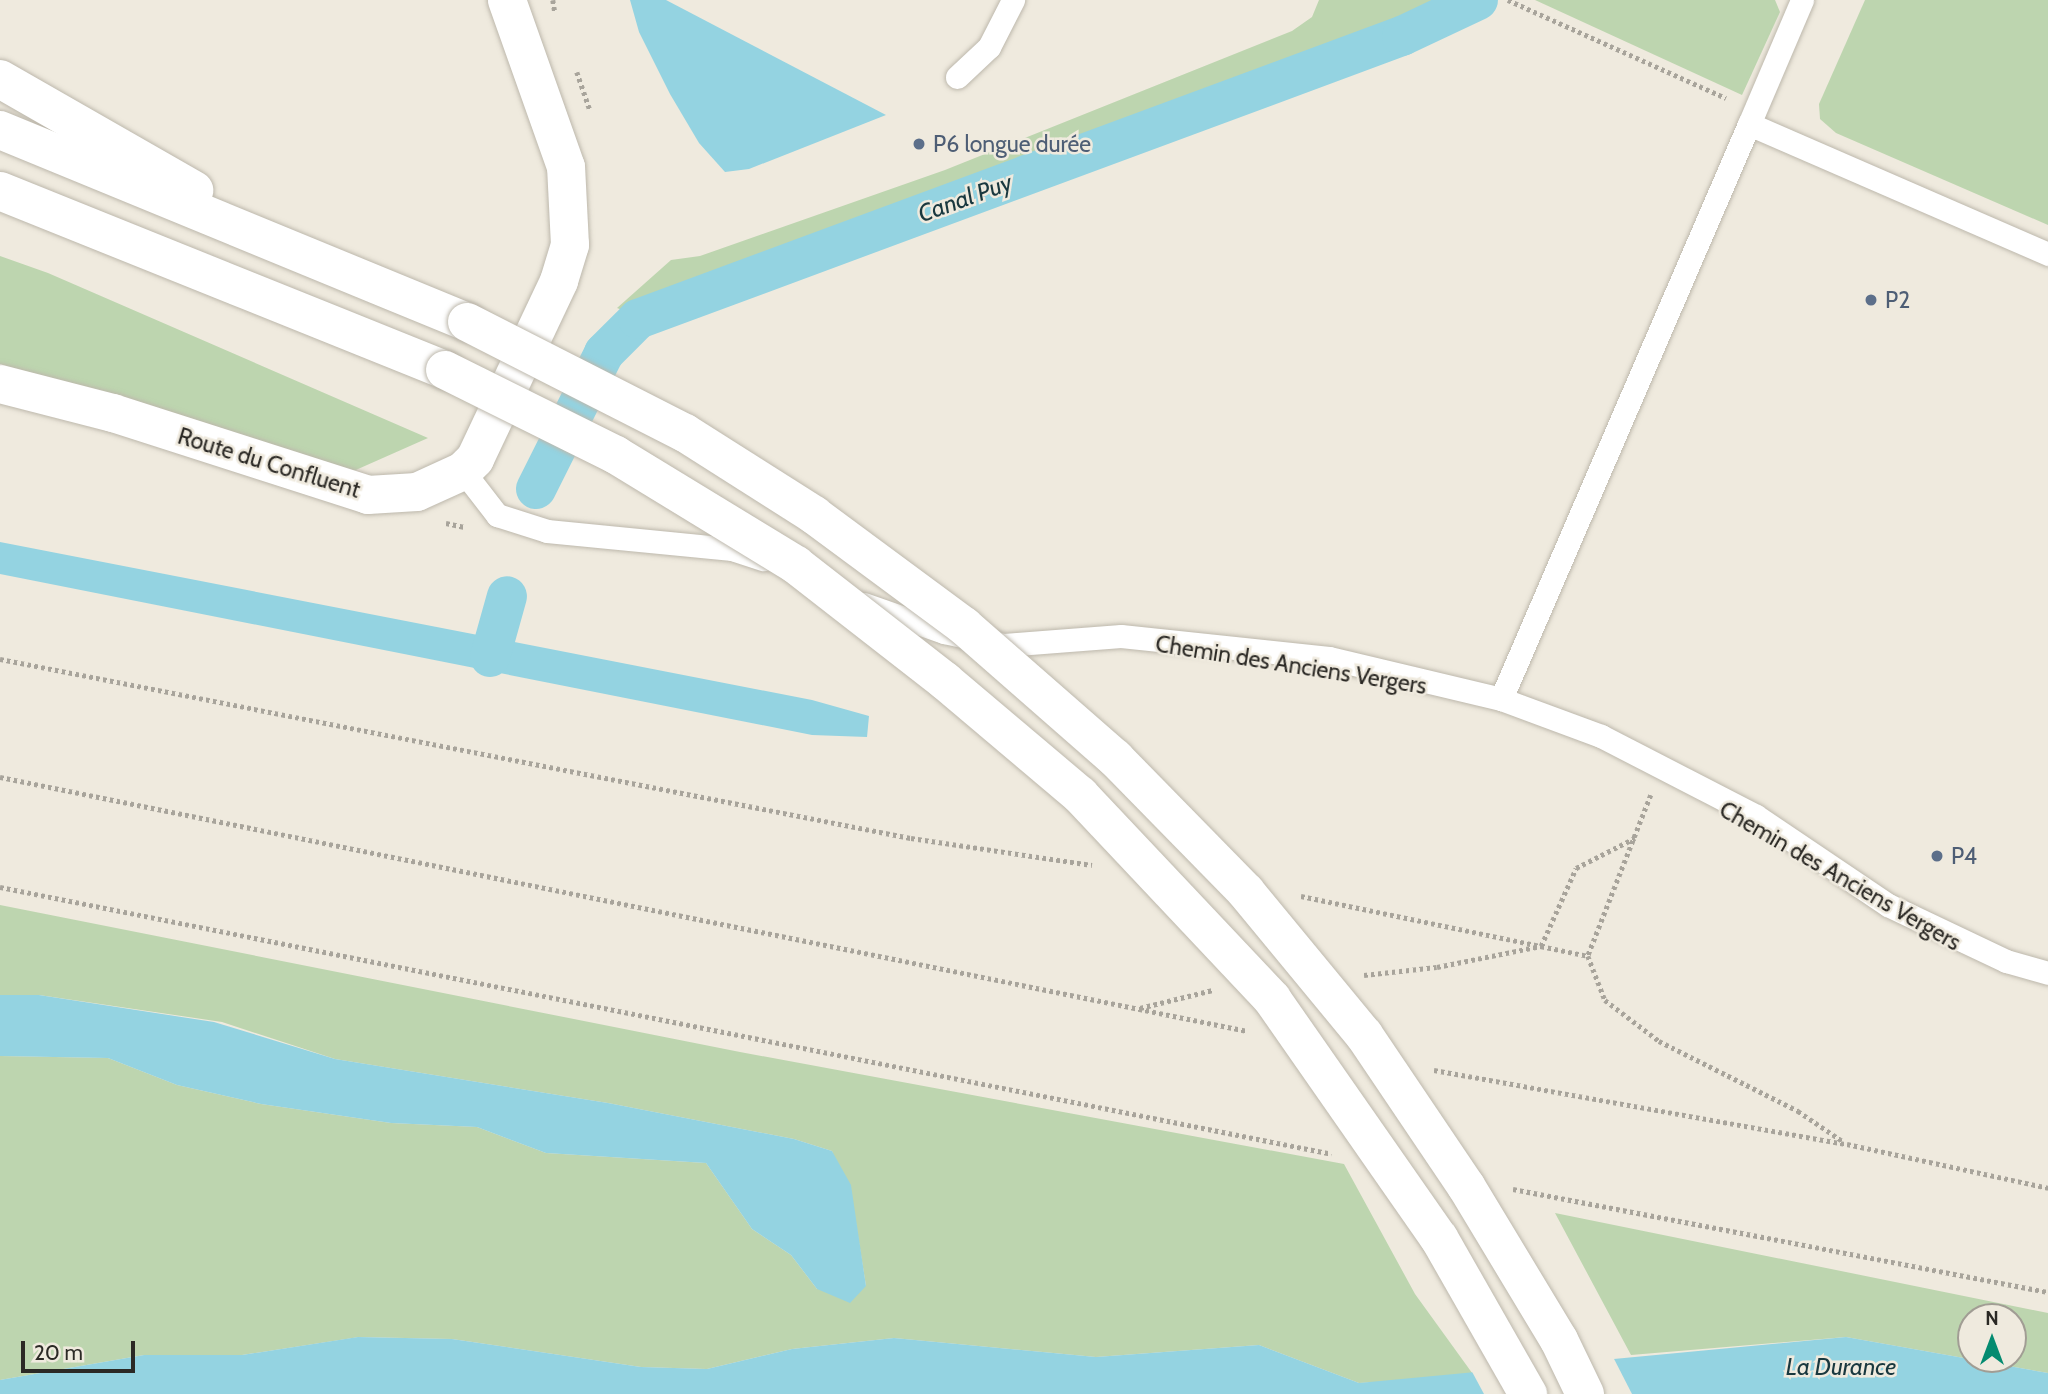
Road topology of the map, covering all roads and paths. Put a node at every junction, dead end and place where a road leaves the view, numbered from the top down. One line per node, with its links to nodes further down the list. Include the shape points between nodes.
1 (508, 0): 15 (main road, via 566,167 570,245 559,281 475,459)
2 (1013, 0): 5 (lane, via 989,47)
3 (1508, 0): 7 (path)
4 (1802, 0): 7 (lane)
5 (957, 76)
6 (0, 79): 13 (main road)
7 (1751, 118): 12 (lane); 17 (lane)
8 (0, 130): 13 (main road)
9 (0, 191): 11 (main road)
10 (0, 202): 11 (main road)
11 (45, 210): 36 (main road, bridge, via 445,370 616,455 796,565 945,681 1080,795 1272,999 1439,1238)
12 (2048, 254)
13 (310, 260): 37 (main road, bridge, via 467,323 685,433 814,515 964,626 1115,758 1246,892 1364,1035 1466,1186 1559,1340)
14 (0, 384): 15 (main road, Route du Confluent, via 113,413 368,495 417,492)
15 (463, 471): 17 (lane, via 497,515 547,531 732,549 786,566 880,612 980,640 1004,645 1121,636 1329,658)
16 (0, 659): 23 (path, via 911,838)
17 (1501, 699): 28 (lane, via 1601,736 1756,816 1888,905 2006,961)
18 (0, 777): 29 (path)
19 (1640, 788): 20 (path)
20 (1652, 793): 21 (path); 22 (path)
21 (1664, 799)
22 (1635, 838): 26 (path, via 1576,868); 27 (path)
23 (1101, 866)
24 (0, 887): 32 (path)
25 (1291, 895): 26 (path)
26 (1541, 946): 27 (path)
27 (1588, 956): 31 (path, via 1605,1000 1659,1041 1798,1111)
28 (2048, 973)
29 (1262, 1034)
30 (1425, 1069): 31 (path)
31 (1847, 1144): 34 (path)
32 (1342, 1156)
33 (1504, 1187): 35 (path)
34 (2048, 1188)
35 (2048, 1292)
36 (1528, 1394)
37 (1585, 1394)

